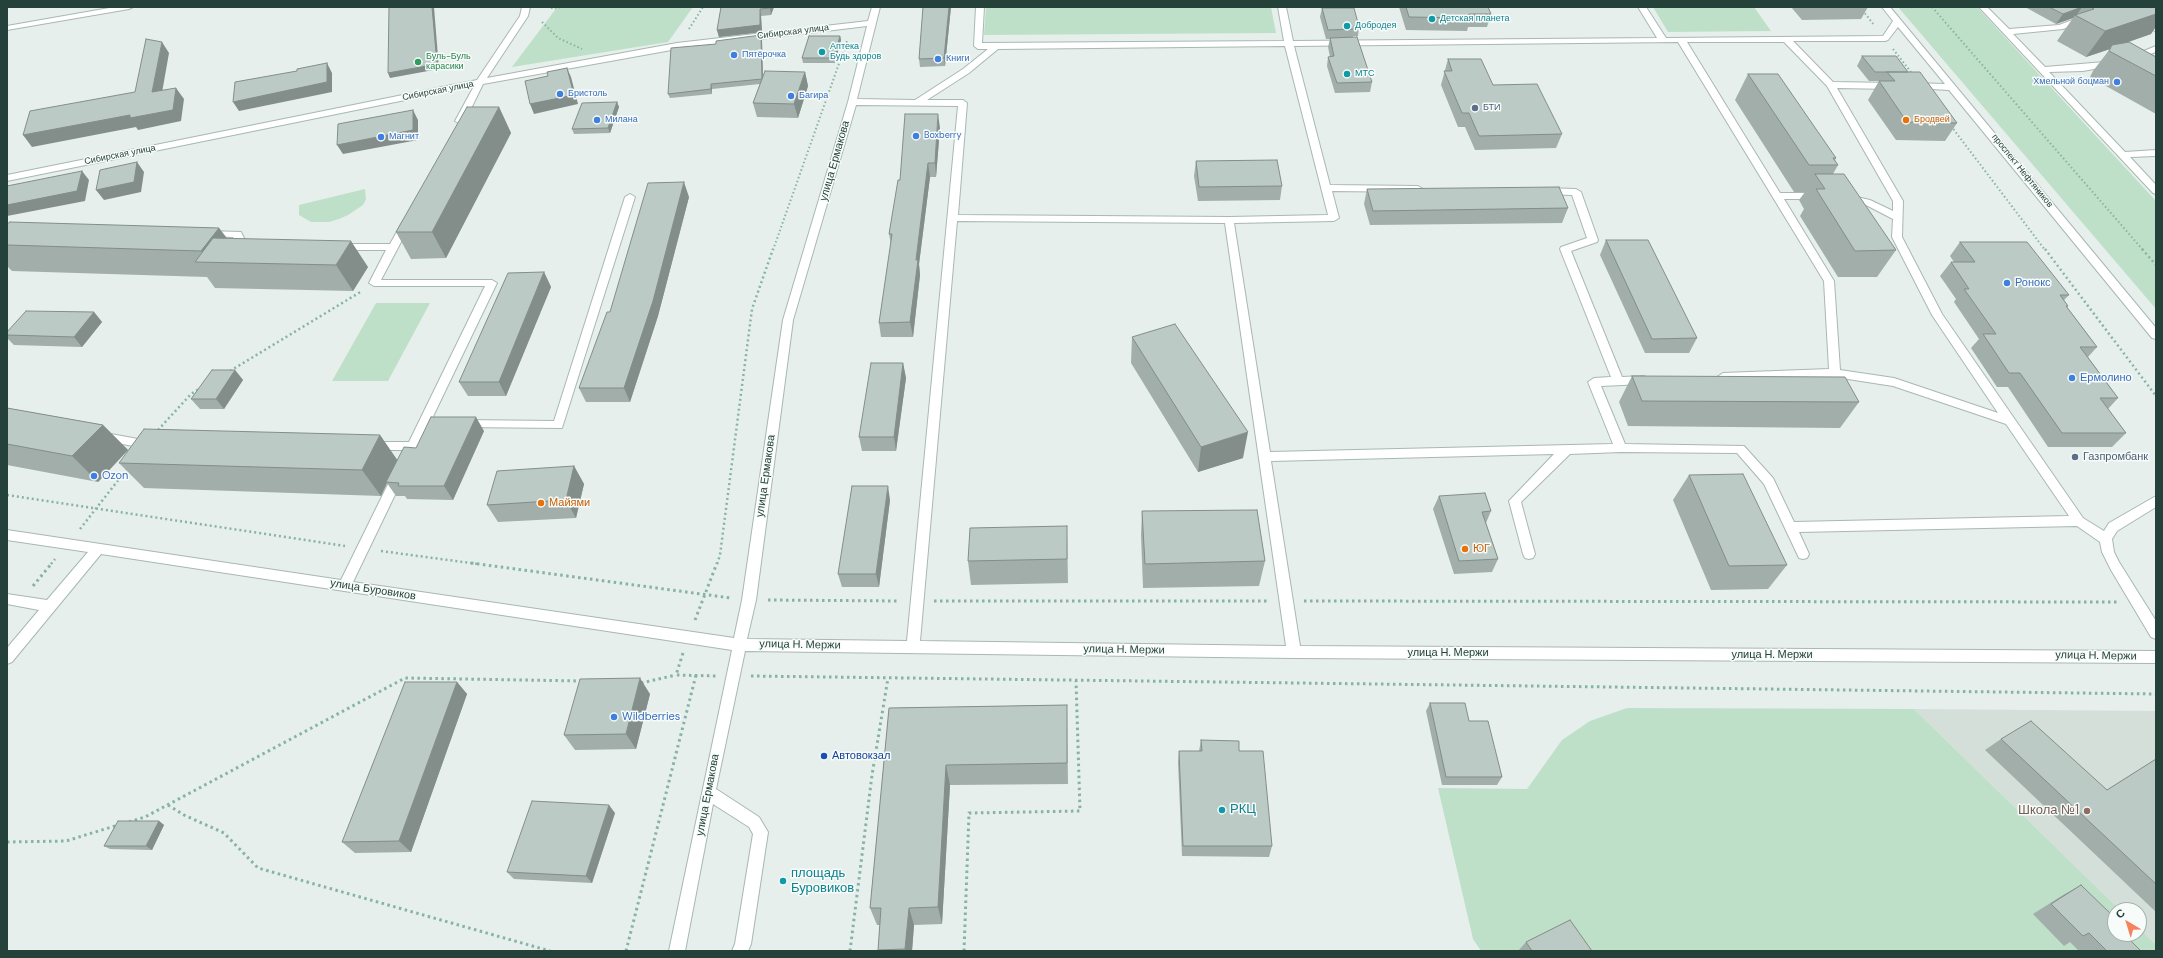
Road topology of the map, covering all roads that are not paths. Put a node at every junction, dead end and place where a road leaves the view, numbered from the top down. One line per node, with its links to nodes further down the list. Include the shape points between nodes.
1 (129, 7): 13 (street)
2 (526, 7): 23 (street, via 524,16)
3 (876, 7): 12 (street, улица Ермакова)
4 (980, 7): 20 (street, via 978,46)
5 (1282, 7): 19 (street)
6 (1642, 7): 17 (street)
7 (1886, 7): 11 (street, проспект Нефтяников)
8 (1983, 7): 15 (street)
9 (2115, 7): 15 (street, via 2060,27)
10 (2128, 7): 14 (street)
11 (1898, 21): 16 (street, via 1885,38); 25 (street, проспект Нефтяников)
12 (872, 23): 23 (street, Сибирская улица, via 677,46); 26 (street, улица Ермакова)
13 (7, 28)
14 (2156, 30)
15 (2006, 32): 22 (street)
16 (1786, 39): 18 (street); 24 (street)
17 (1663, 40): 18 (street); 19 (street)
18 (1681, 40): 36 (street)
19 (1289, 44): 20 (street); 32 (street)
20 (996, 46): 27 (street, via 966,71)
21 (2156, 49): 22 (street, via 2124,60 2083,68)
22 (2043, 70): 30 (street)
23 (480, 82): 28 (street); 31 (street, Сибирская улица)
24 (1832, 85): 25 (street); 40 (street, via 1898,201)
25 (1953, 87): 46 (street, проспект Нефтяников)
26 (852, 102): 27 (street); 72 (street, улица Ермакова, via 788,320 749,600)
27 (917, 103): 39 (street, via 963,103)
28 (455, 130)
29 (2156, 153): 30 (street)
30 (2122, 155): 35 (street)
31 (7, 178)
32 (1326, 188): 33 (street); 41 (street, via 1334,218)
33 (1428, 189)
34 (1537, 191): 50 (street, via 1576,192 1593,240 1565,248)
35 (2156, 191)
36 (1777, 196): 40 (street, via 1832,196 1867,202); 47 (street, via 1829,281)
37 (630, 197): 52 (street, via 558,425)
38 (411, 213): 45 (street)
39 (954, 218): 41 (street); 73 (street)
40 (1898, 218): 51 (street, via 1897,237 1937,315)
41 (1229, 220): 59 (street)
42 (197, 234): 43 (street, via 237,234 243,247)
43 (259, 247)
44 (330, 247): 45 (street)
45 (393, 248): 56 (street, via 374,283 492,283 429,423)
46 (2156, 335)
47 (1835, 373): 48 (street); 51 (street, via 1894,382)
48 (1711, 378)
49 (1657, 380): 50 (street)
50 (1618, 381): 57 (street, via 1594,382)
51 (2010, 422): 61 (street)
52 (456, 424)
53 (92, 434): 54 (street, via 145,445)
54 (161, 445)
55 (358, 446): 56 (street)
56 (413, 446): 68 (street)
57 (1621, 448): 58 (street); 62 (street, via 1740,449 1769,481)
58 (1567, 449): 59 (street); 66 (street, via 1515,501)
59 (1264, 457): 74 (street)
60 (2156, 501): 64 (street, via 2113,527)
61 (2079, 521): 62 (street); 64 (street)
62 (1791, 527): 67 (street)
63 (7, 535): 65 (street, улица Буровиков)
64 (2106, 539): 71 (street, via 2108,552)
65 (98, 549): 68 (street, улица Буровиков); 70 (street)
66 (1529, 554)
67 (1803, 554)
68 (345, 586): 72 (street, улица Буровиков)
69 (7, 599): 70 (street)
70 (50, 606): 76 (street)
71 (2156, 633)
72 (740, 645): 73 (street, улица Н. Мержи); 77 (street, улица Ермакова)
73 (912, 647): 74 (street, улица Н. Мержи)
74 (1294, 652): 75 (street, улица Н. Мержи)
75 (2156, 657)
76 (7, 658)
77 (708, 792): 78 (street, улица Ермакова); 79 (street, via 754,822 761,832)
78 (677, 951)
79 (740, 951)

